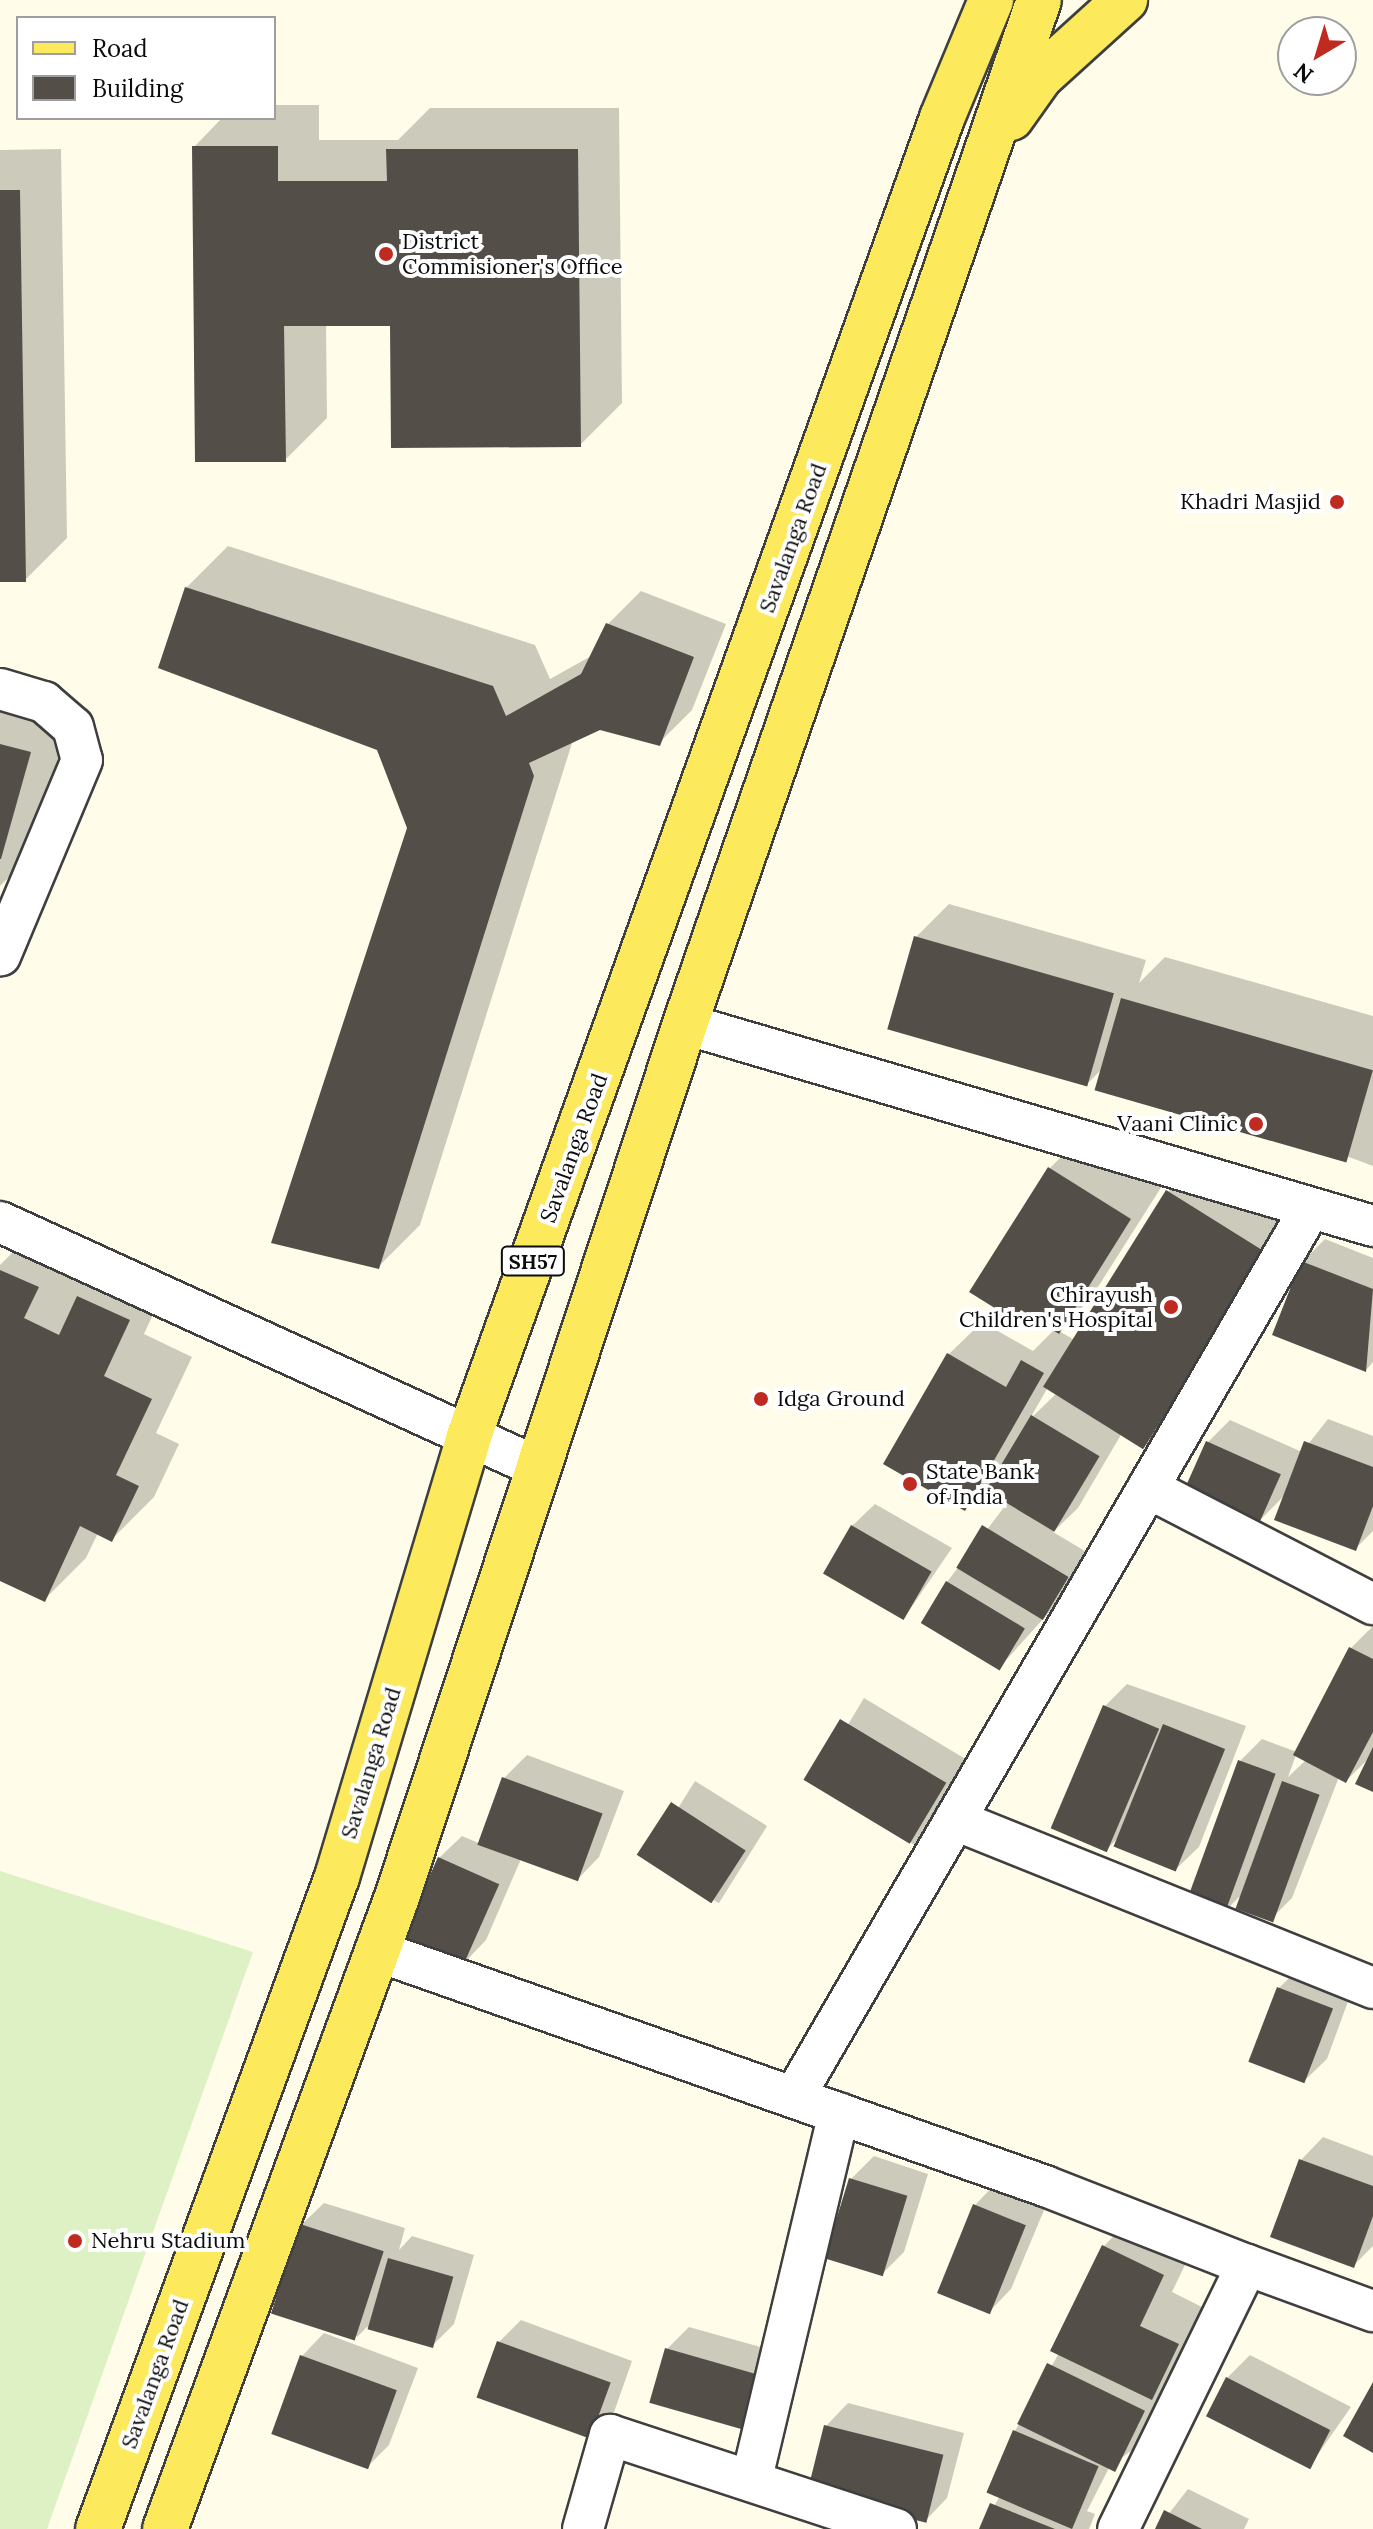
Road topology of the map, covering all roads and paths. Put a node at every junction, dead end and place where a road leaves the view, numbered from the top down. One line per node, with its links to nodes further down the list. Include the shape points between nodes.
1 (991, 0): 11 (main road, Savalanga Road / SH57, via 937,133)
2 (1039, 0): 4 (main road, SH57)
3 (1125, 0): 4 (main road, via 1040,77)
4 (985, 155): 7 (main road, SH57)
5 (0, 689): 6 (street, via 44,702 73,727 82,760)
6 (0, 956)
7 (685, 1024): 8 (street); 12 (main road, SH57)
8 (1310, 1209): 10 (street); 13 (street)
9 (0, 1222): 11 (street, via 181,1299)
10 (1373, 1226)
11 (468, 1439): 12 (street); 23 (main road, Savalanga Road / SH57, via 337,1877)
12 (537, 1467): 16 (main road, SH57)
13 (1148, 1488): 14 (street); 15 (street)
14 (1373, 1604)
15 (955, 1820): 17 (street); 18 (street)
16 (377, 1951): 18 (street); 24 (main road, SH57)
17 (1373, 1988)
18 (794, 2097): 19 (street)
19 (839, 2113): 20 (street); 22 (street)
20 (1247, 2265): 21 (street); 27 (street)
21 (1373, 2311)
22 (752, 2478): 25 (street, via 610,2435); 26 (street)
23 (98, 2529)
24 (165, 2529)
25 (583, 2529)
26 (896, 2529)
27 (1118, 2529)

